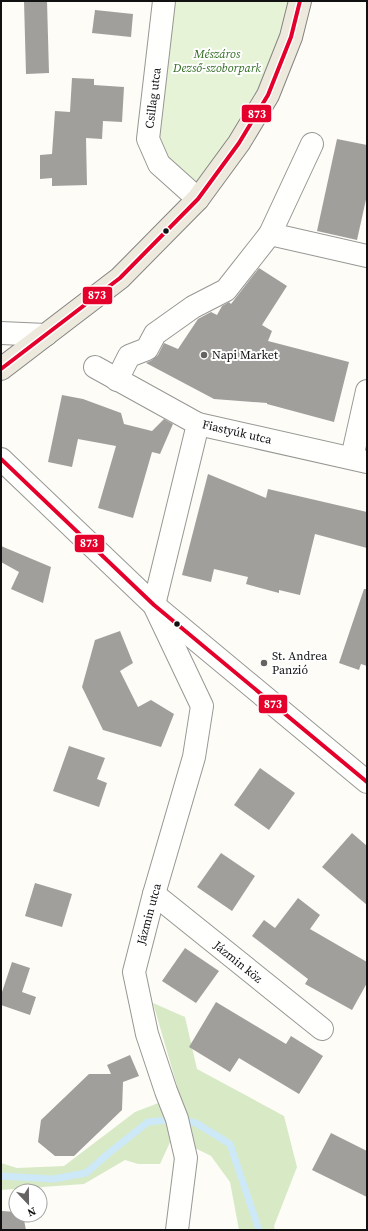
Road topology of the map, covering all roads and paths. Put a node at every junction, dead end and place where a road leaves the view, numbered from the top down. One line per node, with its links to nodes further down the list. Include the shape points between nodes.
1 (164, 1): 4 (street, Csillag utca, via 148,139 159,164)
2 (300, 1): 4 (main road, via 291,36 268,95 239,143)
3 (312, 144): 5 (street)
4 (198, 199): 8 (main road, via 120,278)
5 (270, 234): 6 (street); 11 (street, via 226,290 193,307 155,334 147,349 129,356)
6 (367, 256)
7 (1, 333): 8 (street)
8 (46, 335): 10 (main road)
9 (95, 367): 11 (street, Fiastyúk utca)
10 (1, 368)
11 (117, 380): 13 (street, Fiastyúk utca)
12 (367, 391): 15 (street)
13 (198, 424): 15 (street, Fiastyúk utca); 16 (street)
14 (1, 459): 16 (street)
15 (359, 460)
16 (154, 605): 17 (street); 18 (street, Jázmin utca, via 202,706 194,757)
17 (367, 782)
18 (154, 894): 19 (street, Jázmin köz); 20 (street, Jázmin utca, via 134,972 147,1034 177,1119 186,1158)
19 (322, 1029)
20 (177, 1230)

